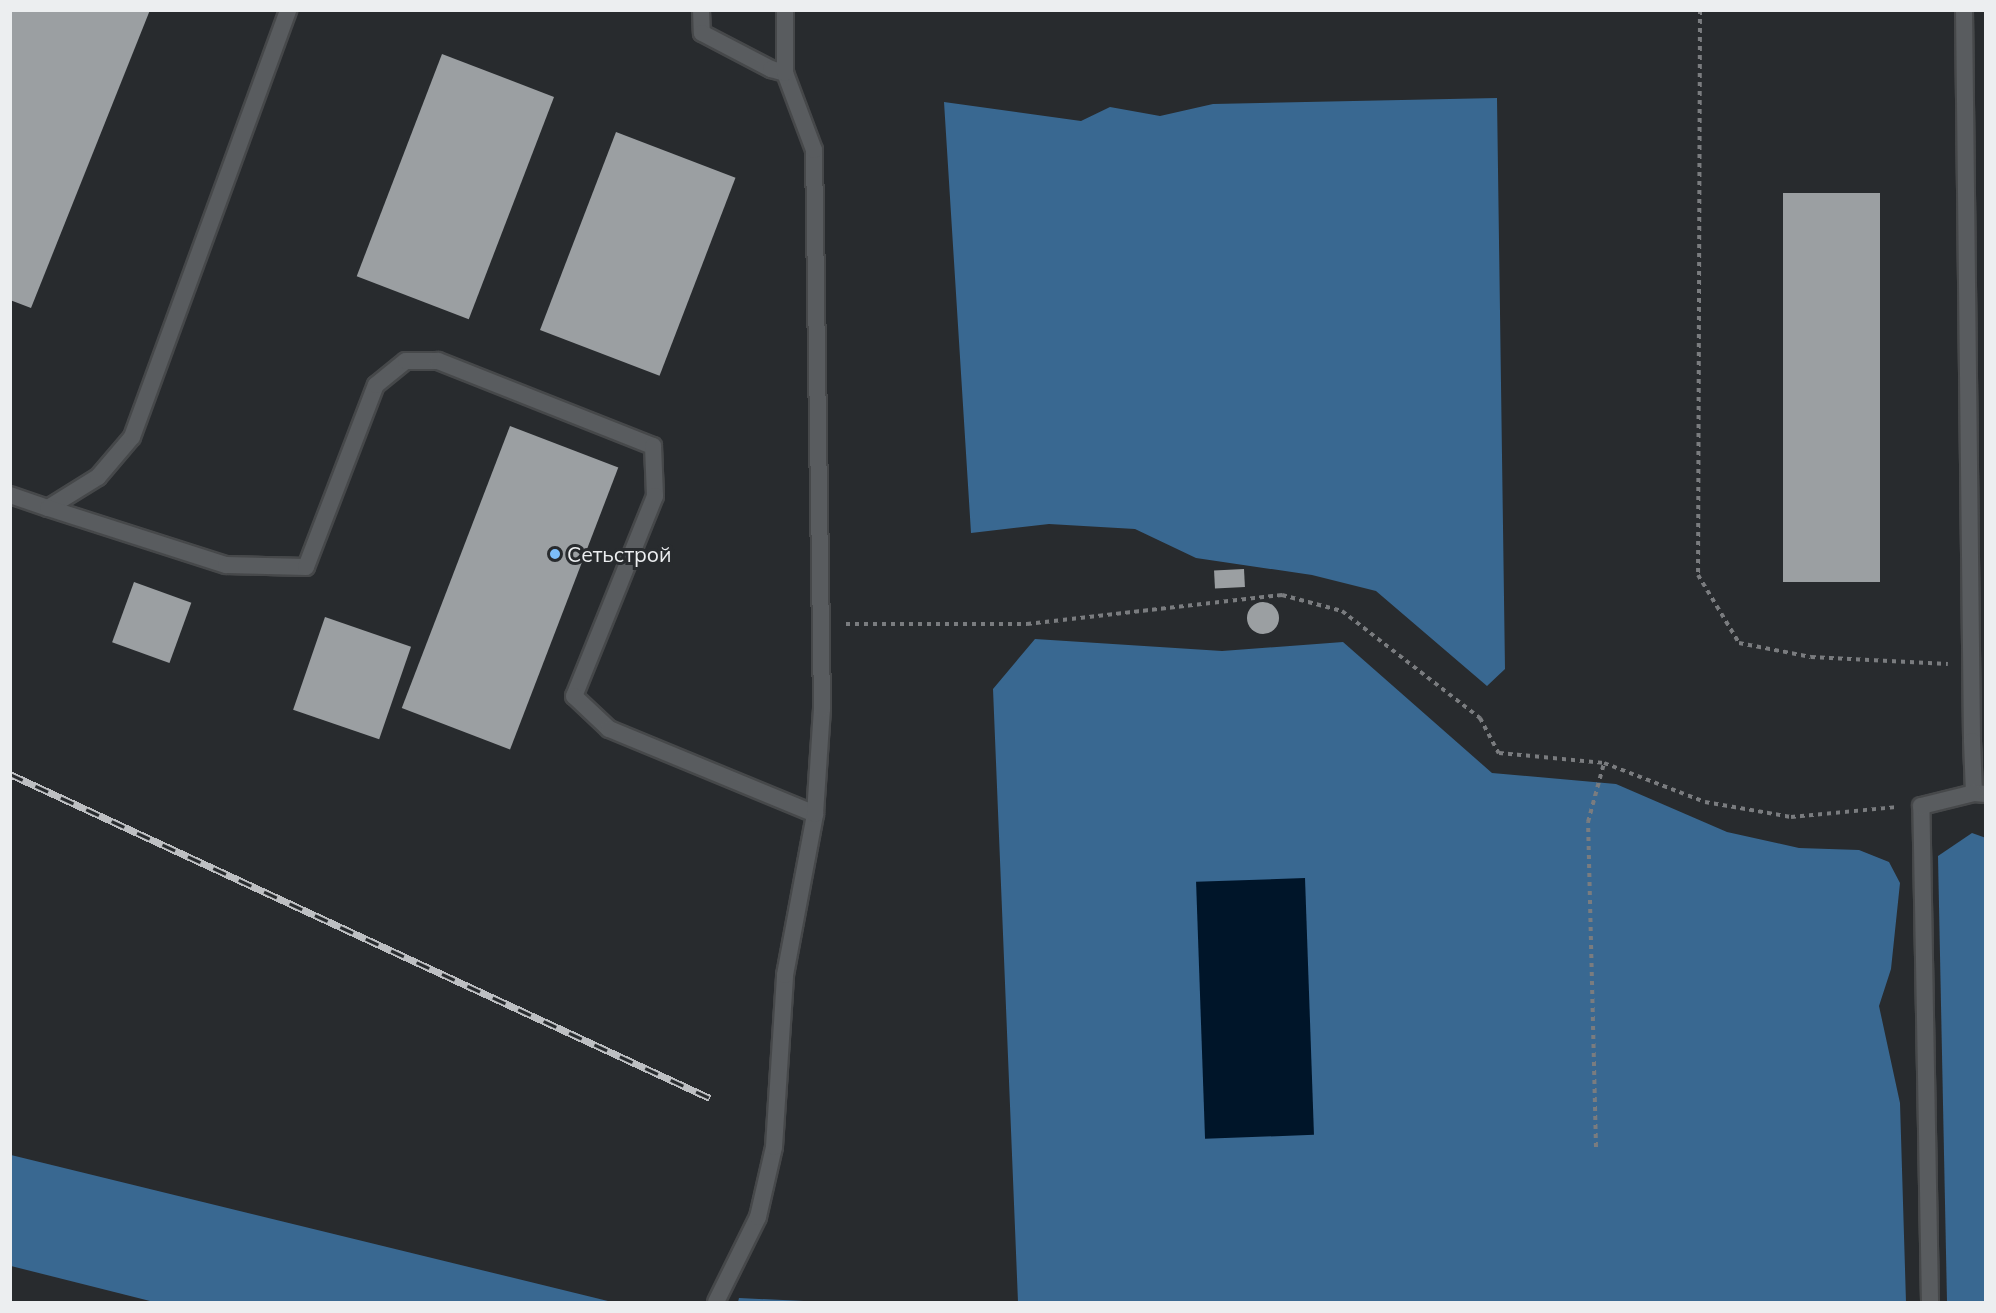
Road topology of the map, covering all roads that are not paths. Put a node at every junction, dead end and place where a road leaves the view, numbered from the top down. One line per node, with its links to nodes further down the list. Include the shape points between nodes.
1 (288, 10): 7 (lane, via 132,437 98,477)
2 (701, 10): 5 (lane, via 702,33)
3 (785, 10): 5 (lane)
4 (1965, 10): 8 (lane, via 1971,665)
5 (785, 73): 9 (lane, via 814,150 822,709)
6 (10, 495): 7 (lane)
7 (48, 508): 9 (lane, via 226,565 306,567 376,385 405,361 438,361 653,446 655,496 574,696 609,729)
8 (1980, 793): 11 (lane, via 1921,806)
9 (815, 814): 10 (lane, via 785,975 774,1147 758,1217)
10 (716, 1302)
11 (1929, 1302)

